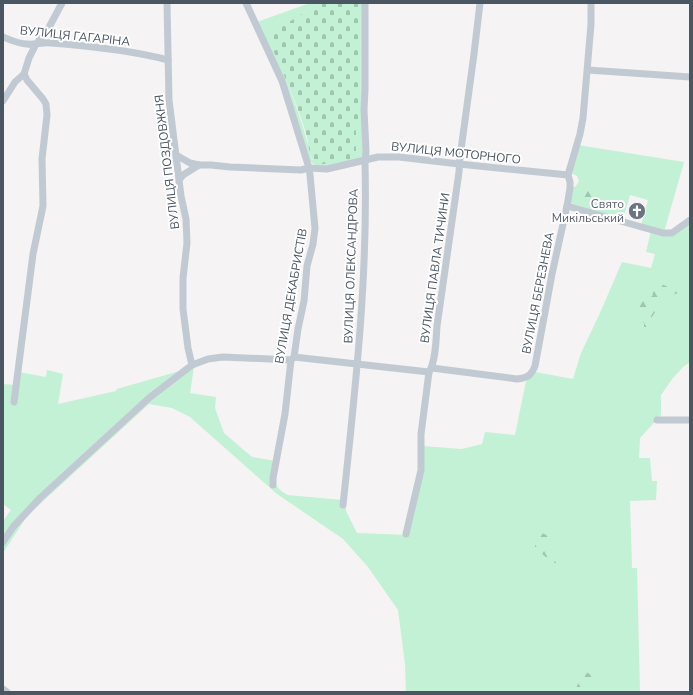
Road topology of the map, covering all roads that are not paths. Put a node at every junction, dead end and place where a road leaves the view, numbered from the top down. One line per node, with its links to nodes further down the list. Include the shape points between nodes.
1 (62, 3): 9 (street, via 46,33)
2 (168, 3): 11 (street, ВУЛИЦЯ ПОЗДОВЖНЯ)
3 (246, 3): 20 (street, ВУЛИЦЯ ДЕКАБРИСТІВ, via 282,81)
4 (365, 3): 17 (street, ВУЛИЦЯ ОЛЕКСАНДРОВА)
5 (480, 3): 18 (street, ВУЛИЦЯ ПАВЛА ТИЧИНИ)
6 (591, 3): 12 (street, ВУЛИЦЯ БЕРЕЗНЕВА)
7 (3, 37): 8 (street, ВУЛИЦЯ ГАГАРІНА)
8 (19, 43): 9 (street, ВУЛИЦЯ ГАГАРІНА); 10 (street)
9 (36, 44): 10 (street); 11 (street, ВУЛИЦЯ ГАГАРІНА, via 51,43 113,50)
10 (29, 58): 13 (street)
11 (168, 60): 16 (street, ВУЛИЦЯ ПОЗДОВЖНЯ, via 169,100)
12 (588, 70): 14 (street); 21 (street, ВУЛИЦЯ БЕРЕЗНЕВА, via 580,134)
13 (24, 74): 15 (street, via 15,82); 29 (street, via 44,99 48,115 42,159 43,206 33,254)
14 (690, 77)
15 (3, 101)
16 (176, 155): 19 (street, ВУЛИЦЯ МОТОРНОГО); 22 (street, ВУЛИЦЯ ПОЗДОВЖНЯ)
17 (365, 160): 18 (street, ВУЛИЦЯ МОТОРНОГО, via 399,157); 20 (street, ВУЛИЦЯ МОТОРНОГО, via 321,170); 27 (street, ВУЛИЦЯ ОЛЕКСАНДРОВА, via 365,248)
18 (460, 164): 21 (street, ВУЛИЦЯ МОТОРНОГО); 28 (street, ВУЛИЦЯ ПАВЛА ТИЧИНИ)
19 (199, 166): 20 (street, ВУЛИЦЯ МОТОРНОГО, via 301,170); 22 (street)
20 (309, 168): 25 (street, ВУЛИЦЯ ДЕКАБРИСТІВ, via 315,228)
21 (568, 175): 23 (street, ВУЛИЦЯ БЕРЕЗНЕВА, via 570,188)
22 (179, 180): 26 (street, ВУЛИЦЯ ПОЗДОВЖНЯ, via 187,230 183,292)
23 (567, 206): 24 (street, via 663,233 672,233); 28 (street, ВУЛИЦЯ БЕРЕЗНЕВА, via 535,366 531,374 524,379 517,379)
24 (690, 220)
25 (293, 358): 26 (street, via 223,357); 27 (street); 32 (street, ВУЛИЦЯ ДЕКАБРИСТІВ, via 273,478)
26 (192, 365): 35 (street, via 148,398 40,498 13,527)
27 (358, 365): 28 (street); 33 (street, ВУЛИЦЯ ОЛЕКСАНДРОВА)
28 (430, 370): 34 (street, ВУЛИЦЯ ПАВЛА ТИЧИНИ, via 421,434 421,470)
29 (14, 402)
30 (657, 420): 31 (street)
31 (690, 420)
32 (274, 485)
33 (343, 505)
34 (406, 534)
35 (3, 542)
36 (3, 689): 37 (street)
37 (7, 692)

